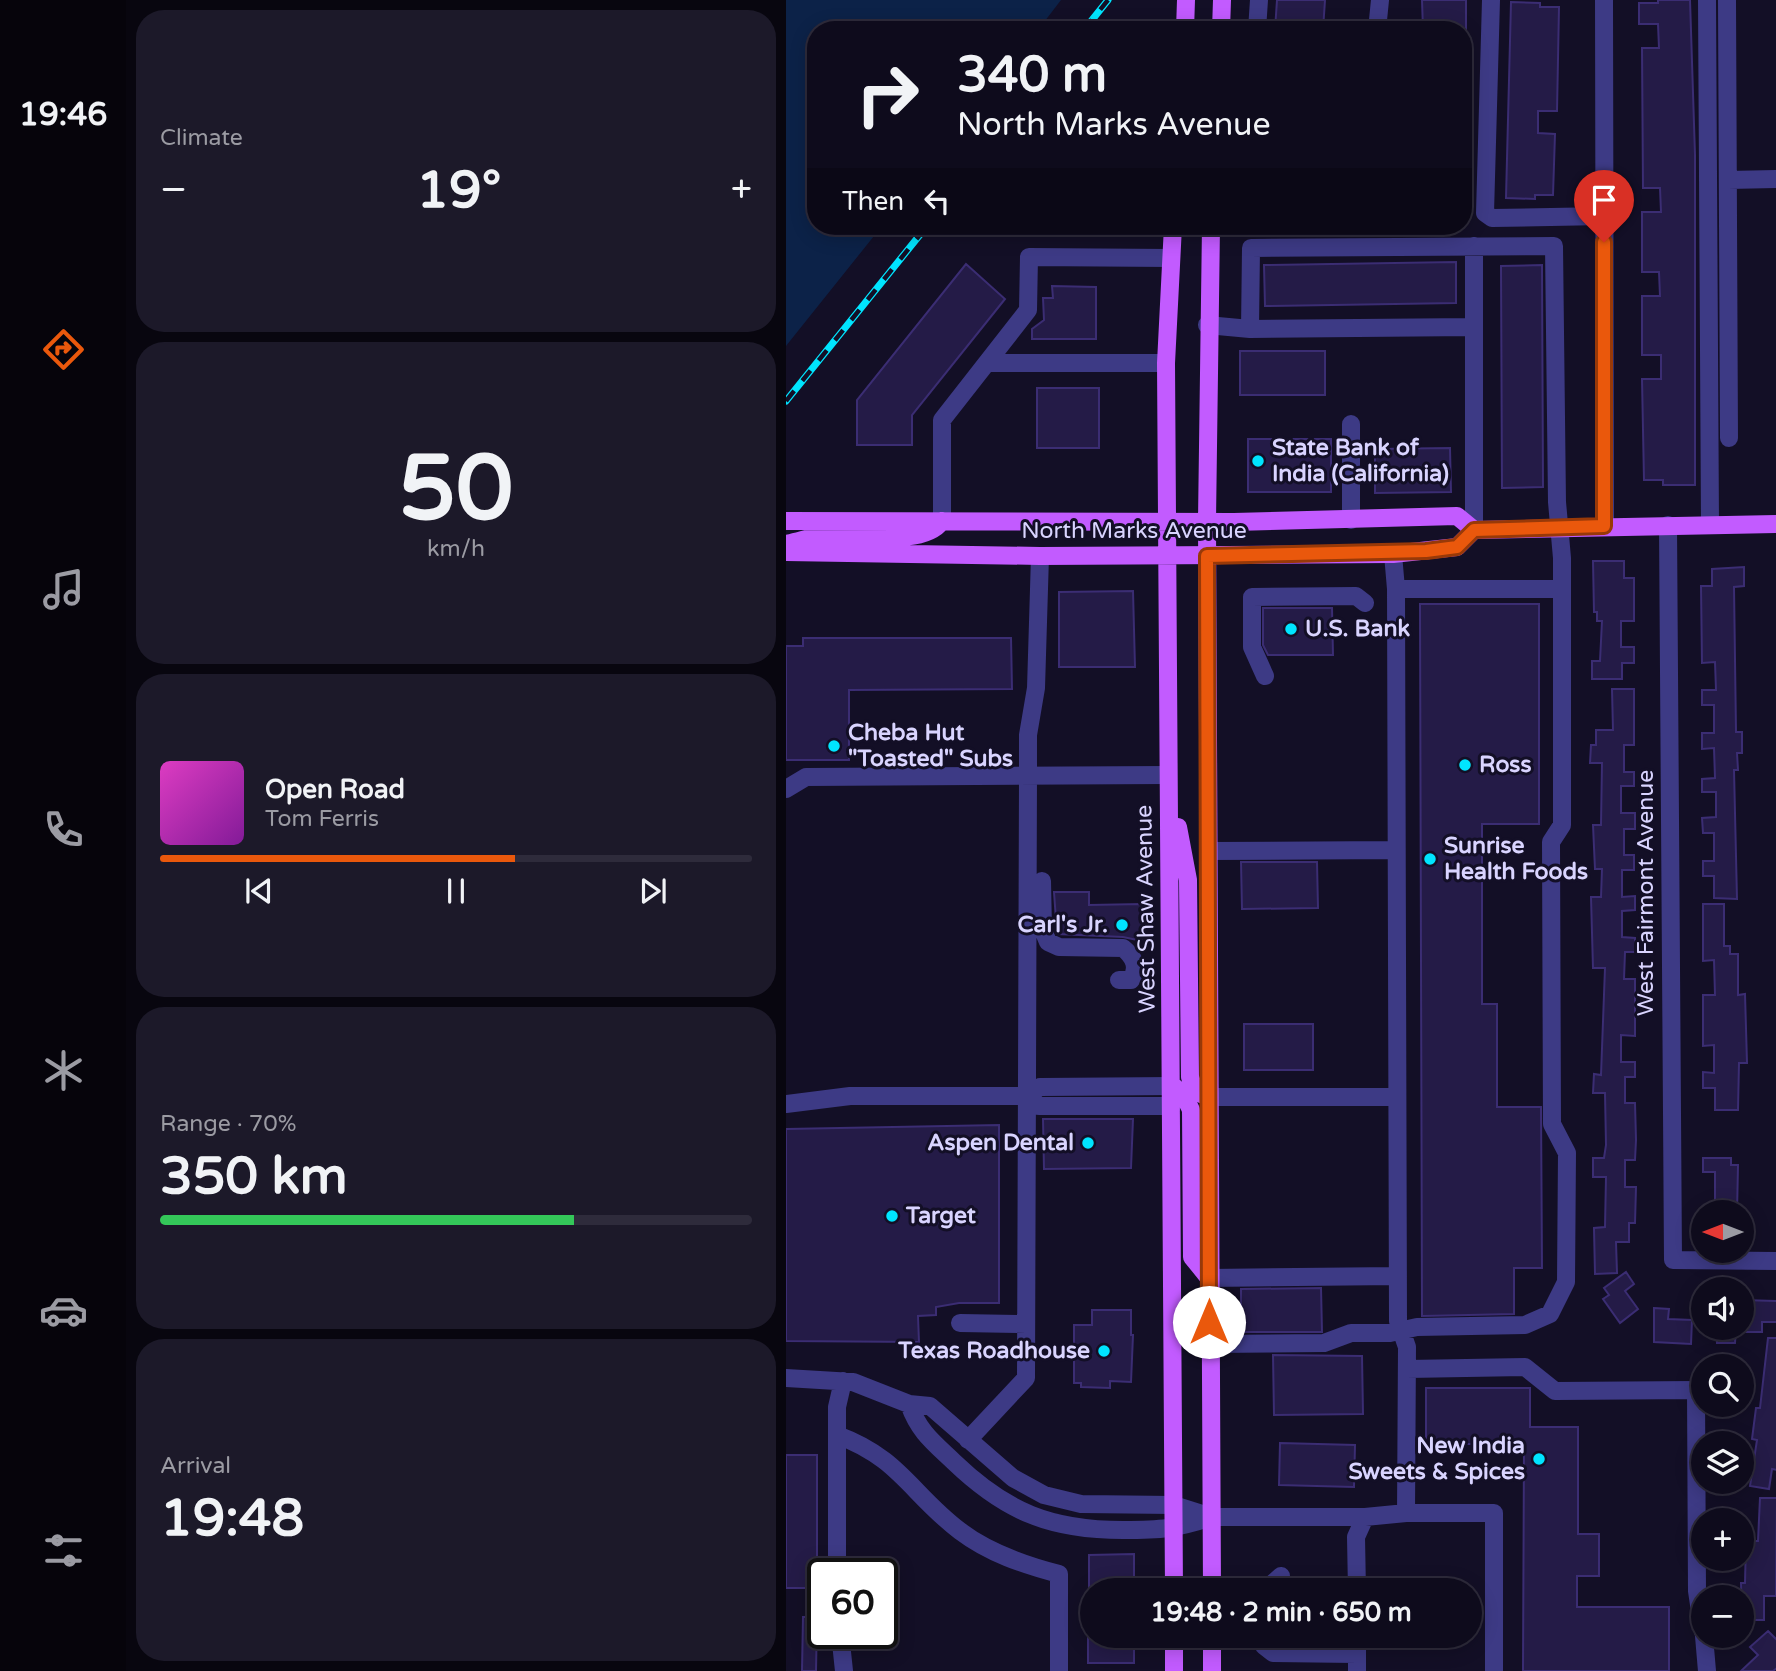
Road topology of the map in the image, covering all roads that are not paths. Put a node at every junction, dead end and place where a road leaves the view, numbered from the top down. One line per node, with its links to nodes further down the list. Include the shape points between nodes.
1 (1186, 0): 9 (main road)
2 (1222, 0): 10 (main road)
3 (1259, 0): 11 (street)
4 (1380, 0): 12 (street)
5 (1491, 0): 15 (street, via 1485,213 1492,218)
6 (1604, 0): 15 (street)
7 (1707, 0): 32 (street)
8 (1727, 0): 13 (street)
9 (1185, 21)
10 (1221, 21)
11 (1258, 21)
12 (1379, 21)
13 (1728, 180): 14 (street); 26 (street)
14 (1776, 180)
15 (1604, 216): 36 (street)
16 (1172, 235): 19 (main road, West Shaw Avenue)
17 (1211, 235): 20 (main road)
18 (1474, 246): 21 (street); 22 (street, via 1252,248); 35 (street, via 1554,246)
19 (1170, 258): 23 (street, via 1029,257 1028,310); 24 (main road, West Shaw Avenue)
20 (1207, 325): 22 (street); 31 (main road)
21 (1474, 327): 22 (street); 37 (street)
22 (1250, 329)
23 (988, 362): 24 (street); 29 (street, via 942,420)
24 (1166, 363): 30 (main road, West Shaw Avenue)
25 (1351, 424): 27 (street)
26 (1729, 438)
27 (1351, 520): 31 (main road, North Marks Avenue); 37 (main road, North Marks Avenue, via 1457,516)
28 (786, 521): 29 (main road, North Marks Avenue)
29 (942, 521): 30 (main road, North Marks Avenue); 38 (main road, via 936,529 918,536 819,536)
30 (1167, 521): 31 (main road, North Marks Avenue); 42 (main road, West Shaw Avenue)
31 (1207, 521): 43 (main road)
32 (1710, 524): 33 (main road, North Marks Avenue); 34 (main road, North Marks Avenue)
33 (1776, 524)
34 (1668, 525): 36 (main road, North Marks Avenue); 61 (street, West Fairmont Avenue, via 1673,1260)
35 (1559, 526): 36 (main road, North Marks Avenue); 37 (main road, North Marks Avenue); 45 (street)
36 (1604, 526)
37 (1474, 530): 40 (main road, North Marks Avenue, via 1457,547)
38 (786, 544)
39 (786, 552): 41 (main road, North Marks Avenue)
40 (1393, 554): 43 (main road, North Marks Avenue); 44 (street)
41 (1040, 556): 42 (main road, North Marks Avenue); 49 (street)
42 (1167, 556): 43 (main road, North Marks Avenue); 48 (main road, West Shaw Avenue)
43 (1207, 556): 52 (main road)
44 (1396, 589): 45 (street); 51 (street)
45 (1561, 589): 66 (street, via 1562,825 1551,842 1552,1124 1567,1153 1566,1282 1550,1314 1525,1325)
46 (1365, 603): 47 (street, via 1356,596 1252,597 1252,647)
47 (1265, 676)
48 (1168, 775): 49 (street); 55 (main road, West Shaw Avenue); 57 (main road, via 1188,880 1190,1077 1195,1091)
49 (1028, 776): 50 (street, via 806,777); 56 (street)
50 (786, 789)
51 (1396, 849): 52 (street); 58 (street)
52 (1208, 850): 57 (main road)
53 (1042, 881): 54 (street, via 1043,930 1048,942 1059,947 1123,948 1136,968 1131,980)
54 (1119, 980)
55 (1173, 1086): 56 (street, via 1040,1087); 60 (main road, West Shaw Avenue); 63 (main road, via 1191,1110 1192,1257)
56 (1026, 1097): 59 (street, via 850,1097); 60 (street, via 1039,1106); 65 (street)
57 (1208, 1097): 58 (street); 63 (main road)
58 (1397, 1097): 62 (street)
59 (786, 1104)
60 (1172, 1106): 74 (main road, West Shaw Avenue)
61 (1776, 1261)
62 (1398, 1276): 63 (street); 66 (street)
63 (1209, 1278): 67 (main road)
64 (960, 1323): 65 (street)
65 (1026, 1324): 73 (street, via 1026,1378)
66 (1401, 1331): 67 (street, via 1351,1333 1324,1343); 68 (street)
67 (1209, 1344): 76 (main road)
68 (1407, 1369): 75 (street); 85 (street, via 1525,1367 1555,1391 1696,1390)
69 (786, 1378): 70 (street)
70 (843, 1381): 71 (street); 72 (street)
71 (909, 1404): 73 (street, via 930,1406); 78 (street, via 917,1428 983,1489 1019,1511 1070,1527)
72 (837, 1435): 79 (street); 93 (street, via 893,1465 970,1538 1005,1557 1059,1574)
73 (968, 1440): 74 (street, via 998,1468 1044,1495 1081,1504)
74 (1174, 1505): 76 (street); 78 (main road, West Shaw Avenue)
75 (1406, 1513): 77 (street); 96 (street, via 1494,1513)
76 (1212, 1517): 77 (street); 78 (street); 82 (main road)
77 (1365, 1517): 84 (street, via 1356,1537)
78 (1174, 1530): 81 (main road, West Shaw Avenue)
79 (837, 1558)
80 (1281, 1576): 83 (street)
81 (1174, 1578)
82 (1212, 1578)
83 (1279, 1578)
84 (1357, 1578)
85 (1697, 1585)
86 (1174, 1648): 94 (main road)
87 (1212, 1648): 95 (main road)
88 (1266, 1648): 91 (street, via 1272,1653)
89 (1705, 1648): 97 (street)
90 (842, 1649): 92 (street)
91 (1357, 1654)
92 (844, 1671)
93 (1059, 1671)
94 (1174, 1671)
95 (1212, 1671)
96 (1494, 1671)
97 (1707, 1671)

